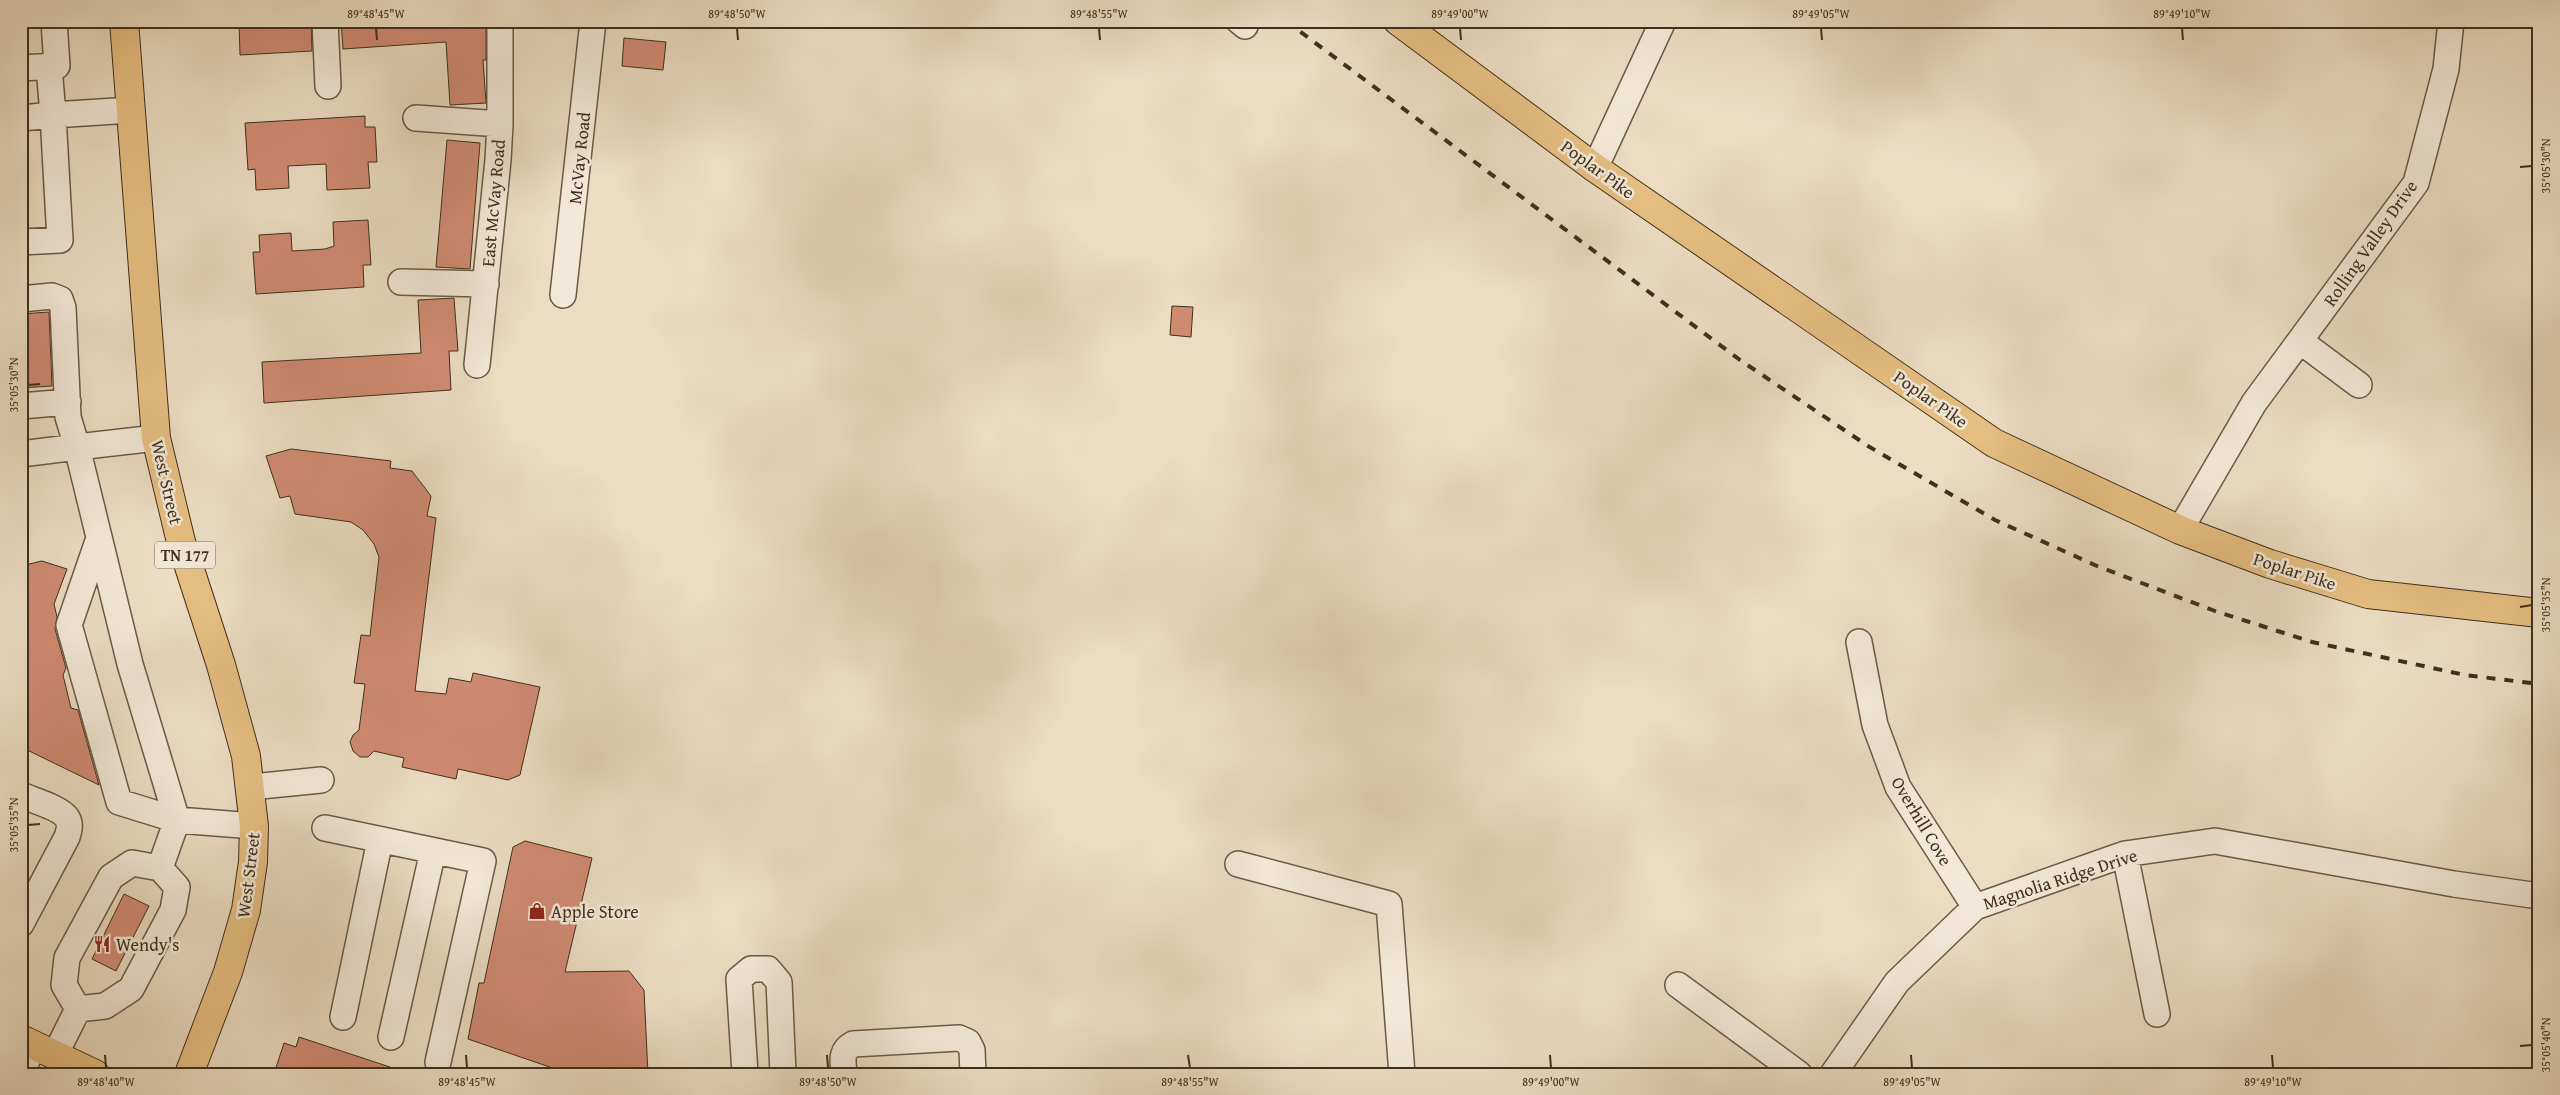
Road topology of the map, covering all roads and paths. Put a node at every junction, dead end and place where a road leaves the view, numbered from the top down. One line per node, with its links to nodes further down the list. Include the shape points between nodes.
1 (54, 21): 9 (street, via 56,66)
2 (124, 21): 12 (main road, West Street / TN 177)
3 (324, 21): 11 (street)
4 (594, 21): 21 (street, McVay Road)
5 (1398, 21): 17 (main road, Poplar Pike)
6 (1663, 21): 17 (street)
7 (2451, 21): 23 (street, Rolling Valley Drive, via 2446,69 2416,183)
8 (500, 22): 16 (street)
9 (49, 66): 10 (street); 13 (street)
10 (21, 68)
11 (328, 86)
12 (131, 110): 13 (street); 28 (main road, West Street / TN 177)
13 (53, 115): 14 (street); 18 (street, via 60,240)
14 (21, 118)
15 (416, 118): 16 (street, East McVay Road)
16 (500, 124): 20 (street, East McVay Road)
17 (1596, 168): 31 (main road, Poplar Pike, via 1994,443)
18 (21, 242)
19 (401, 282): 20 (street)
20 (486, 284): 24 (street, East McVay Road)
21 (563, 295)
22 (21, 299): 26 (street, via 52,296 60,299)
23 (2300, 341): 25 (street); 31 (street, Rolling Valley Drive, via 2254,403)
24 (477, 365)
25 (2359, 385)
26 (68, 402): 27 (street); 29 (street, via 68,418)
27 (21, 406)
28 (156, 438): 29 (street); 36 (main road, West Street / TN 177, via 181,542 246,756)
29 (77, 447): 30 (street); 32 (street)
30 (21, 454)
31 (2180, 530): 33 (main road, Poplar Pike, via 2270,564 2368,594)
32 (99, 538): 38 (street, via 130,664); 38 (street, via 69,625 119,802)
33 (2539, 613)
34 (1859, 642): 47 (street, Overhill Cove, via 1875,726 1898,787)
35 (321, 780): 36 (street)
36 (251, 787): 39 (main road, West Street / TN 177)
37 (21, 795): 48 (street, via 59,811 68,818 70,827)
38 (177, 820): 39 (street); 45 (street)
39 (254, 826): 58 (main road, West Street / TN 177, via 246,910 228,972)
40 (325, 828): 41 (street)
41 (380, 840): 42 (street); 52 (street)
42 (433, 851): 53 (street); 55 (street, via 483,861)
43 (2125, 854): 46 (street, Magnolia Ridge Drive, via 2215,841); 47 (street, Magnolia Ridge Drive); 51 (street)
44 (1238, 864): 63 (street, via 1389,904)
45 (160, 868): 50 (street, via 176,887 173,910 130,990 105,1006); 50 (street, via 132,863 111,877 67,958 64,985)
46 (2539, 896)
47 (1975, 907): 65 (street, Magnolia Ridge Drive, via 1897,982)
48 (21, 924)
49 (1678, 985): 64 (street)
50 (78, 1009): 54 (street)
51 (2156, 1014)
52 (343, 1017)
53 (391, 1037)
54 (37, 1047): 56 (street); 57 (main road)
55 (445, 1068)
56 (21, 1071)
57 (95, 1074)
58 (189, 1074)
59 (744, 1074): 60 (street, via 739,979 751,969 768,969 778,982)
60 (783, 1074)
61 (844, 1074): 62 (street, via 843,1054 853,1044 959,1038 968,1042 972,1050)
62 (973, 1074)
63 (1402, 1074)
64 (1799, 1074)
65 (1833, 1074)

